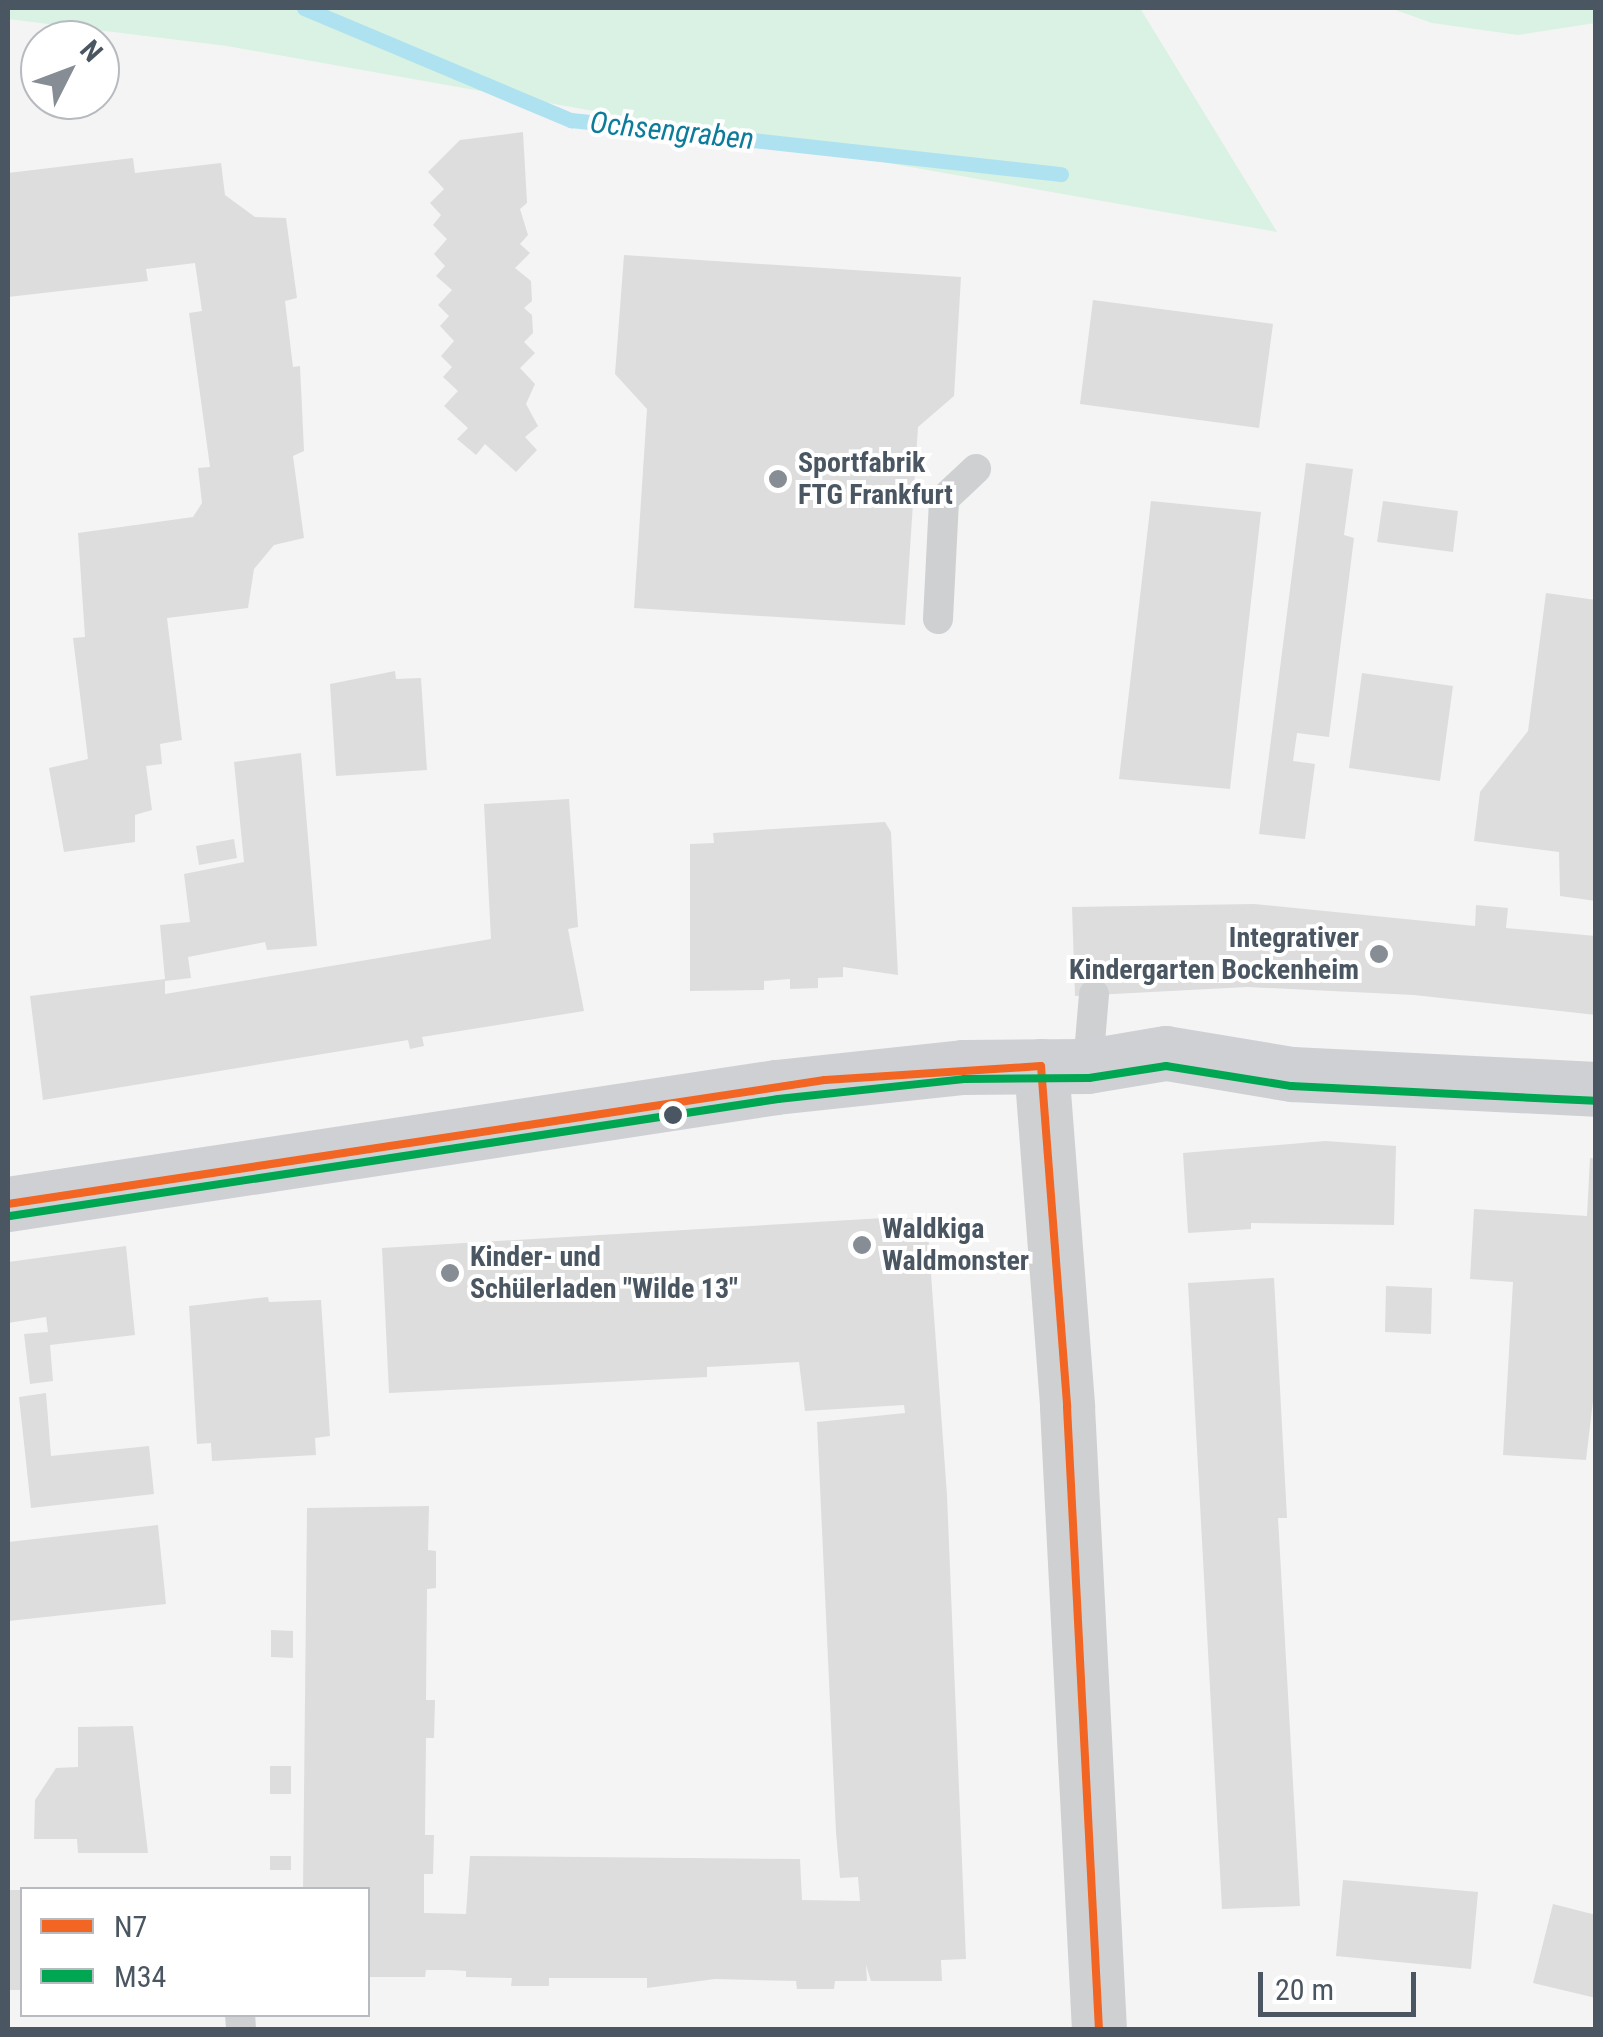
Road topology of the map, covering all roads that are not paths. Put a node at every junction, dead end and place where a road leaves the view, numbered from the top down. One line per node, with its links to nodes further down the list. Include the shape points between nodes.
1 (976, 469): 2 (lane, via 944,499)
2 (938, 620)
3 (1094, 994): 4 (lane)
4 (1065, 1066): 5 (main road, via 1166,1053 1292,1074); 6 (main road, via 809,1082); 7 (street, via 1066,1406)
5 (1596, 1089)
6 (8, 1204)
7 (1098, 2030)

